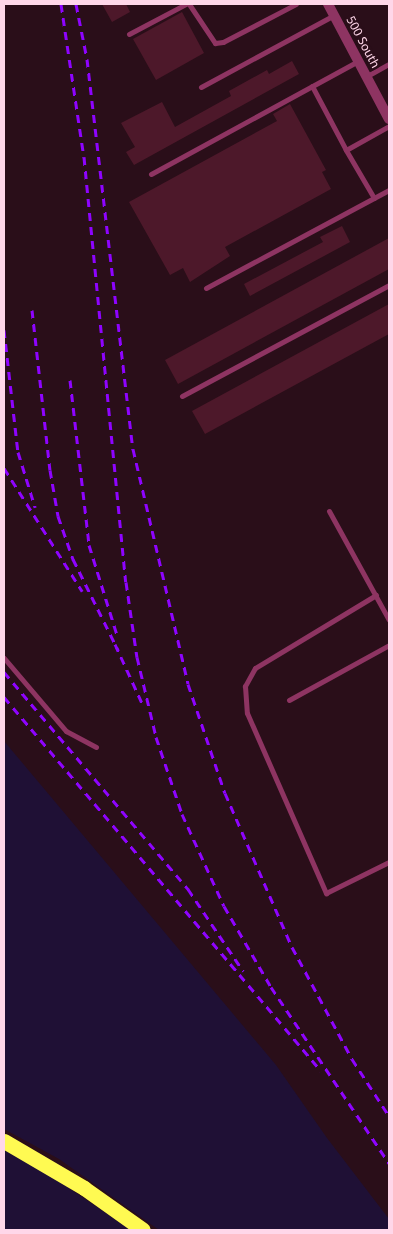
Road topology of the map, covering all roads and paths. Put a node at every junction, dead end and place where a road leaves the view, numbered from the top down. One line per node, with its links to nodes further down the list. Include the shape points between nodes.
1 (188, 4): 2 (lane, via 214,43 223,42); 5 (lane)
2 (296, 4)
3 (328, 4): 4 (street, 500 South)
4 (334, 15): 6 (street, 500 South); 10 (lane)
5 (129, 34)
6 (358, 61): 8 (street, 500 South); 9 (lane)
7 (389, 64): 8 (lane)
8 (366, 76): 11 (street, 500 South)
9 (312, 86): 13 (lane); 14 (lane)
10 (201, 87)
11 (389, 119)
12 (389, 126): 13 (lane)
13 (346, 150): 16 (lane)
14 (151, 174)
15 (389, 190): 16 (lane)
16 (374, 198): 18 (lane)
17 (389, 285): 19 (lane)
18 (206, 288)
19 (182, 396)
20 (329, 511): 21 (lane)
21 (376, 595): 22 (lane); 27 (lane, via 255,668 245,686 248,713 326,893)
22 (389, 620)
23 (389, 645): 25 (lane)
24 (4, 658): 26 (lane, via 66,731)
25 (289, 700)
26 (96, 747)
27 (389, 862)
28 (4, 1141): 29 (highway, via 68,1178)
29 (144, 1230)

